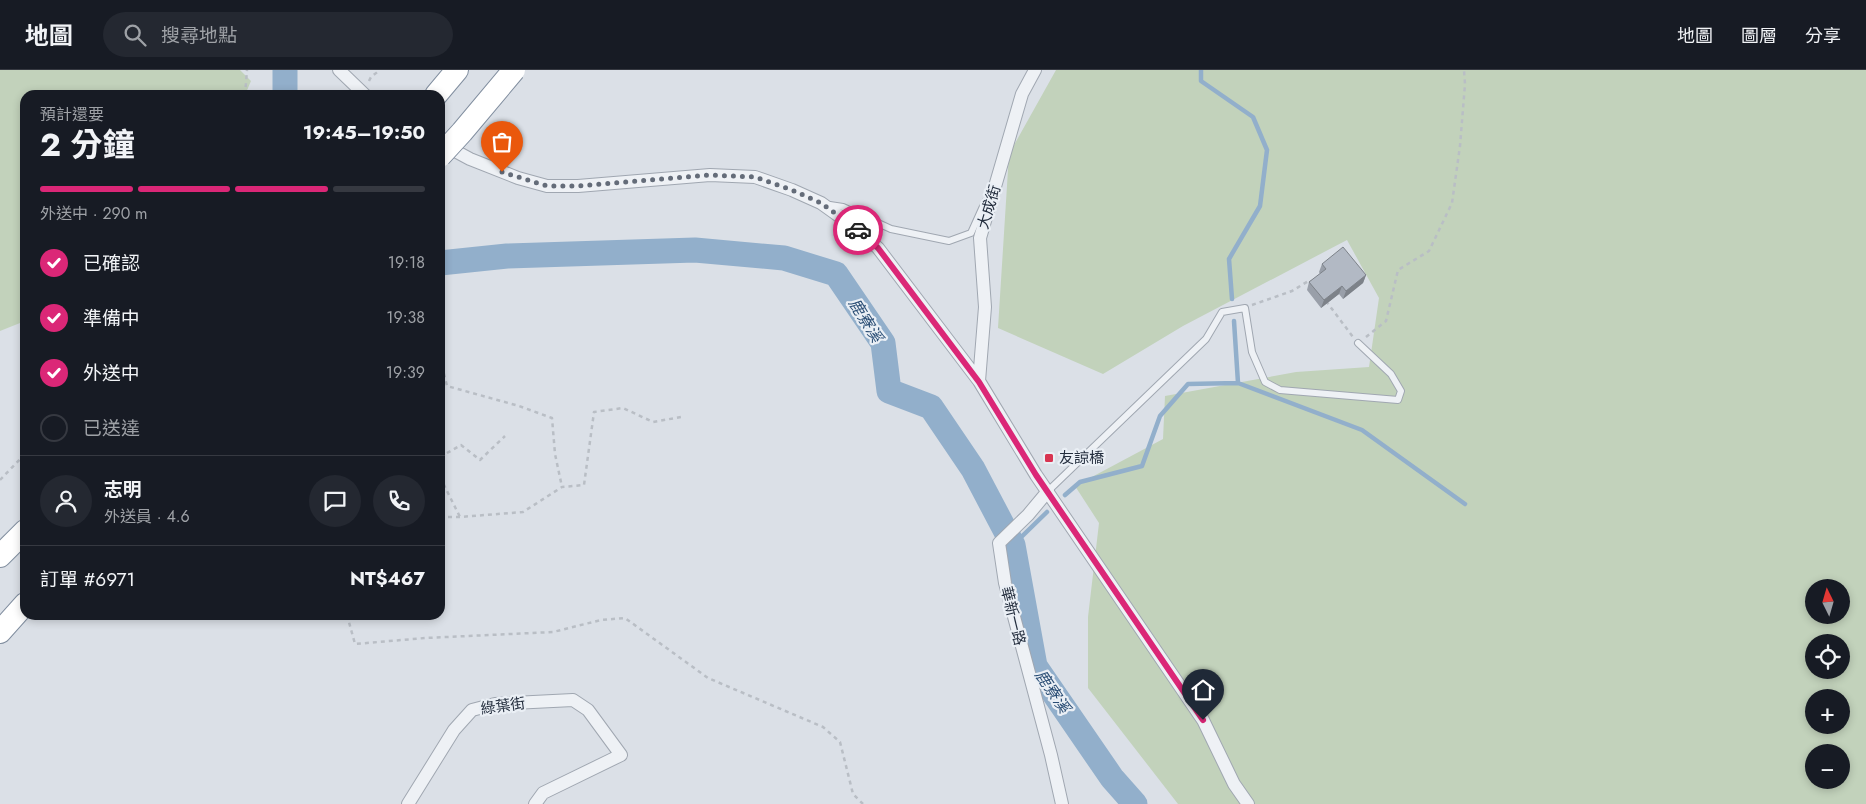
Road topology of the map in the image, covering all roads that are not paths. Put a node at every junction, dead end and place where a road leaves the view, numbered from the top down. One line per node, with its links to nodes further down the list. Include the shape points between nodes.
1 (339, 70): 5 (street)
2 (457, 70): 6 (highway)
3 (514, 70): 8 (highway, bridge)
4 (1036, 70): 9 (street, 大成街, via 1022,94)
5 (361, 90)
6 (440, 90)
7 (445, 146): 10 (street, via 518,178 547,186 710,175 755,177)
8 (445, 151)
9 (1001, 167): 10 (lane, via 971,233 949,241 891,229 843,207); 12 (street, 大成街, via 980,238 985,307)
10 (821, 203): 12 (street, via 878,248)
11 (1358, 343): 13 (lane, via 1391,374 1400,390 1398,400 1280,390 1265,382 1252,352 1245,308 1222,312 1206,339)
12 (979, 382): 13 (street)
13 (1048, 491): 20 (street, 華新一路, via 999,543 1005,583); 21 (street, via 1203,720 1234,784)
14 (20, 536): 15 (highway)
15 (0, 556)
16 (20, 610): 17 (highway)
17 (0, 632)
18 (408, 804): 19 (street, 綠葉街, via 454,730 472,710 495,704 573,700 588,710 621,755 543,793)
19 (535, 804)
20 (1062, 804)
21 (1248, 804)

